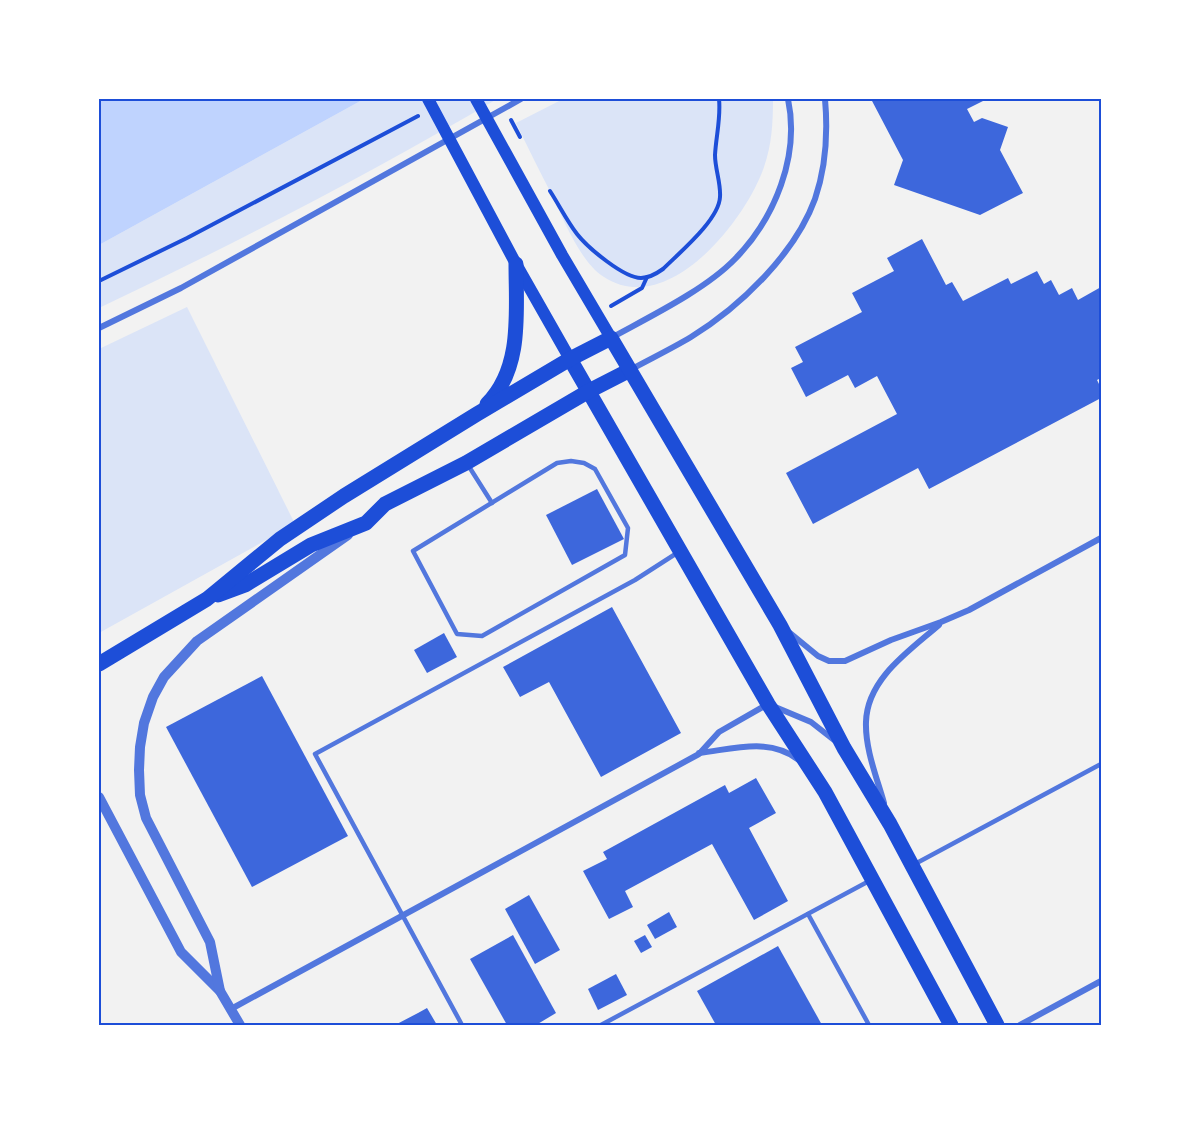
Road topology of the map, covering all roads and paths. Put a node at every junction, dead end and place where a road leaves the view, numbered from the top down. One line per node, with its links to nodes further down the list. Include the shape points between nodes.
1 (428, 99): 9 (main road)
2 (476, 99): 12 (main road)
3 (521, 99): 13 (street, via 181,288)
4 (719, 99): 10 (path, via 715,157 719,206 663,269)
5 (788, 99): 14 (street, via 792,142 785,172 775,200 749,243 712,278)
6 (825, 99): 16 (street, via 822,175 814,200 788,248 762,279 725,312 693,336)
7 (419, 116): 11 (path)
8 (548, 188): 10 (path, via 578,236 623,273)
9 (516, 264): 15 (main road); 18 (main road, via 515,347 498,393)
10 (647, 278): 12 (path, via 642,288)
11 (99, 282)
12 (597, 314): 14 (main road)
13 (99, 328)
14 (611, 338): 15 (main road); 16 (main road)
15 (570, 359): 17 (main road); 18 (main road)
16 (630, 370): 17 (main road); 26 (main road)
17 (589, 391): 19 (main road); 23 (main road)
18 (477, 414): 24 (main road, via 280,539)
19 (466, 463): 20 (lane); 21 (main road, via 385,504)
20 (492, 503): 20 (lane, via 557,463 584,463 595,470 628,528 625,555 482,636 457,634 412,551)
21 (366, 523): 24 (main road, via 311,545 245,585); 40 (street, via 197,641 164,677 144,723 139,770 146,818 210,942)
22 (1101, 538): 25 (street)
23 (680, 551): 28 (main road); 37 (lane, via 635,580 315,754)
24 (207, 599): 27 (main road)
25 (941, 622): 26 (street, via 845,661 818,656); 34 (street, via 890,669 870,698 867,739)
26 (780, 625): 29 (main road)
27 (99, 664)
28 (768, 704): 29 (street, via 811,722); 30 (street, via 719,732); 32 (main road)
29 (844, 748): 34 (main road)
30 (699, 754): 32 (street, via 767,745 783,750 805,765); 37 (street)
31 (1101, 764): 35 (lane)
32 (825, 792): 36 (main road)
33 (99, 797): 40 (street, via 181,952)
34 (890, 824): 35 (main road)
35 (911, 866): 47 (main road)
36 (872, 880): 38 (lane); 46 (main road)
37 (402, 915): 41 (street); 43 (lane)
38 (808, 915): 44 (lane); 45 (lane)
39 (1101, 981): 48 (street)
40 (219, 991): 41 (street)
41 (231, 1009): 42 (street)
42 (240, 1025)
43 (462, 1025)
44 (601, 1025)
45 (869, 1025)
46 (951, 1025)
47 (997, 1025)
48 (1020, 1025)

